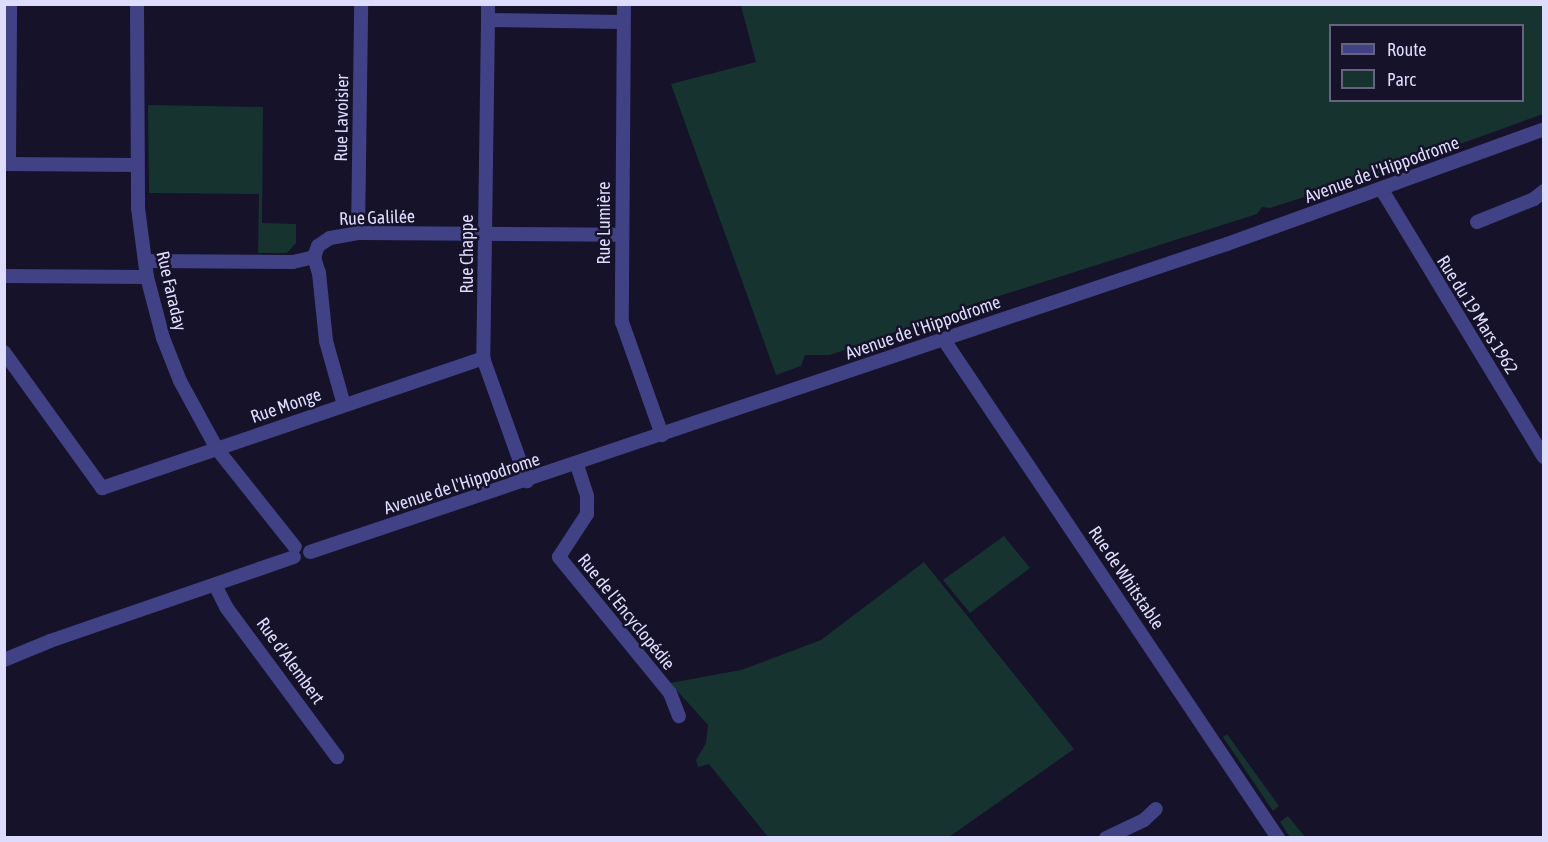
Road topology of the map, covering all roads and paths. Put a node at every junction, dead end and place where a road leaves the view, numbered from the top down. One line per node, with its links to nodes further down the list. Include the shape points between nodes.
1 (10, 4): 9 (street)
2 (137, 4): 10 (street, Rue Faraday)
3 (362, 4): 14 (street, Rue Lavoisier)
4 (488, 4): 6 (street, Rue Chappe)
5 (624, 4): 7 (street, Rue Lumière)
6 (488, 20): 7 (street); 15 (street, Rue Chappe)
7 (623, 22): 16 (street, Rue Lumière)
8 (1544, 129): 11 (street, Avenue de l'Hippodrome)
9 (7, 164): 10 (street)
10 (136, 165): 18 (street, Rue Faraday)
11 (1382, 190): 21 (street, Avenue de l'Hippodrome); 27 (street, Rue du 19 Mars 1962)
12 (1544, 190): 13 (street, via 1534,199)
13 (1477, 222)
14 (358, 233): 15 (street, Rue Galilée); 17 (street, Rue Galilée, via 330,238 318,246)
15 (485, 234): 16 (street, Rue Galilée); 23 (street, Rue Chappe)
16 (622, 235): 25 (street, Rue Lumière, via 623,330)
17 (314, 257): 18 (street, via 293,262); 24 (street, via 326,341)
18 (145, 261): 20 (street, Rue Faraday)
19 (4, 276): 20 (street)
20 (147, 277): 26 (street, Rue Faraday, via 176,370)
21 (944, 340): 25 (street, Avenue de l'Hippodrome); 37 (street, Rue de Whitstable)
22 (4, 352): 26 (street, Rue Monge, via 93,481 102,488)
23 (483, 358): 24 (street, Rue Monge); 29 (street, Rue Chappe)
24 (344, 405): 26 (street, Rue Monge)
25 (662, 435): 28 (street, Avenue de l'Hippodrome)
26 (217, 449): 30 (street, Rue Faraday)
27 (1544, 457)
28 (577, 465): 29 (street, Avenue de l'Hippodrome); 33 (street, Rue de l'Encyclopédie, via 587,496 587,514 559,557 670,693)
29 (527, 481): 30 (street, Avenue de l'Hippodrome, via 310,552 304,545)
30 (295, 552): 31 (street)
31 (215, 585): 32 (street); 34 (street, Rue d'Alembert, via 226,607)
32 (4, 660)
33 (679, 716)
34 (337, 757)
35 (1156, 809): 36 (street, via 1144,820)
36 (1106, 837)
37 (1278, 837)

